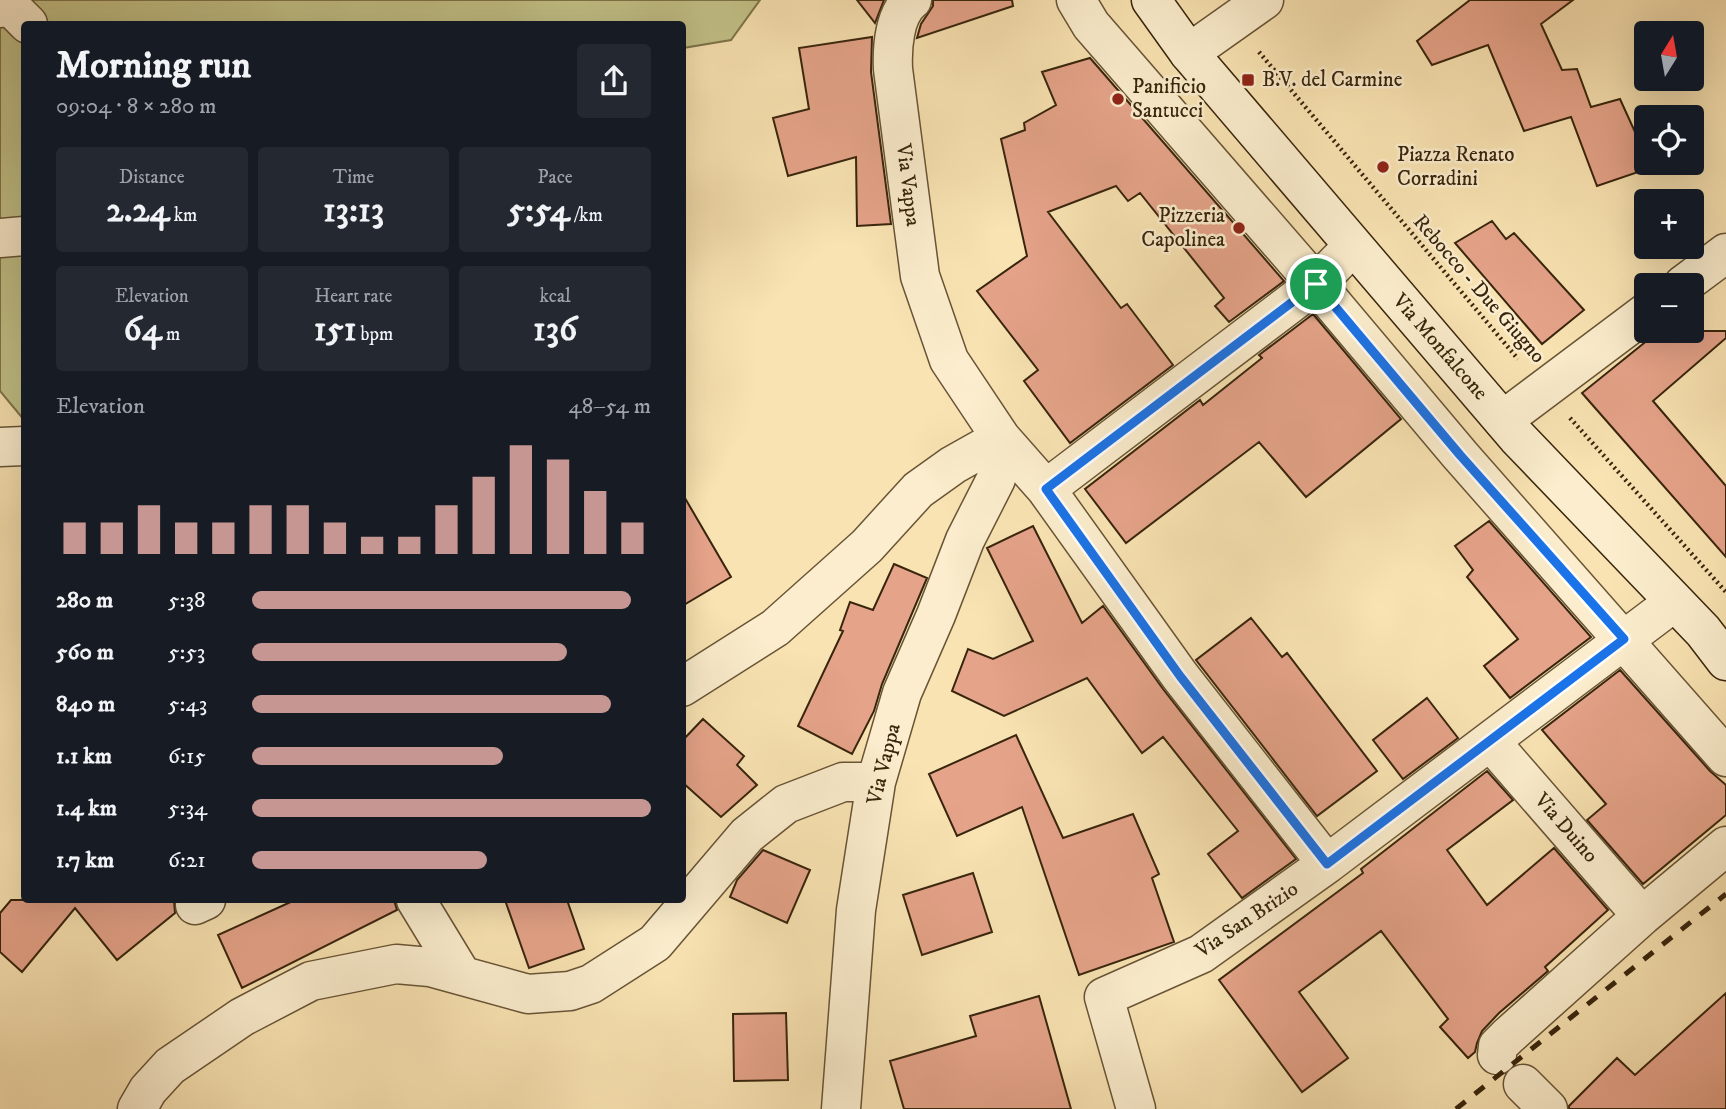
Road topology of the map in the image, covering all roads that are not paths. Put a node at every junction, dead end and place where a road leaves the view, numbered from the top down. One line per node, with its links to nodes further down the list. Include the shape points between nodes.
1 (912, 0): 16 (street, Via Vappa, via 898,23 892,56 920,276 948,360)
2 (1076, 0): 13 (street, via 1091,25)
3 (1151, 0): 7 (street, Via Monfalcone)
4 (0, 8): 6 (street, via 9,5)
5 (1248, 10): 7 (street)
6 (25, 21)
7 (1189, 53): 10 (street, Via Monfalcone)
8 (21, 236): 9 (street)
9 (0, 238)
10 (1353, 246): 13 (street); 15 (street, Via Monfalcone)
11 (1726, 253): 12 (street)
12 (1698, 273)
13 (1316, 284): 19 (street); 22 (street)
14 (1634, 322): 15 (street)
15 (1503, 420): 20 (street, Via Monfalcone)
16 (1001, 438): 19 (street, Via Vappa); 24 (street, via 918,490 867,546 775,628); 27 (street, Via Vappa, via 996,479 965,540 902,693)
17 (21, 446): 18 (street)
18 (0, 447)
19 (1046, 489): 29 (street, Via Vappa, via 1180,676)
20 (1673, 603): 21 (street, Via Monfalcone); 22 (street, Via San Brizio)
21 (1714, 636): 23 (street, Via Monfalcone)
22 (1624, 639): 25 (street, Via San Brizio); 26 (street)
23 (1726, 661)
24 (686, 684)
25 (1490, 741): 29 (street, Via San Brizio); 31 (street, Via Duino)
26 (1726, 757)
27 (876, 782): 32 (street, via 843,782 786,804 747,835 655,943 591,984 570,991 527,994); 35 (street, Via Vappa, via 856,910)
28 (1726, 846): 31 (street)
29 (1327, 864): 36 (street, Via San Brizio, via 1201,954 1104,997)
30 (418, 903): 32 (street)
31 (1642, 916): 33 (street, via 1508,1036 1498,1046)
32 (461, 974): 34 (street, via 396,964 311,981 242,1017 170,1066)
33 (1497, 1055)
34 (137, 1109)
35 (841, 1109)
36 (1136, 1109)

